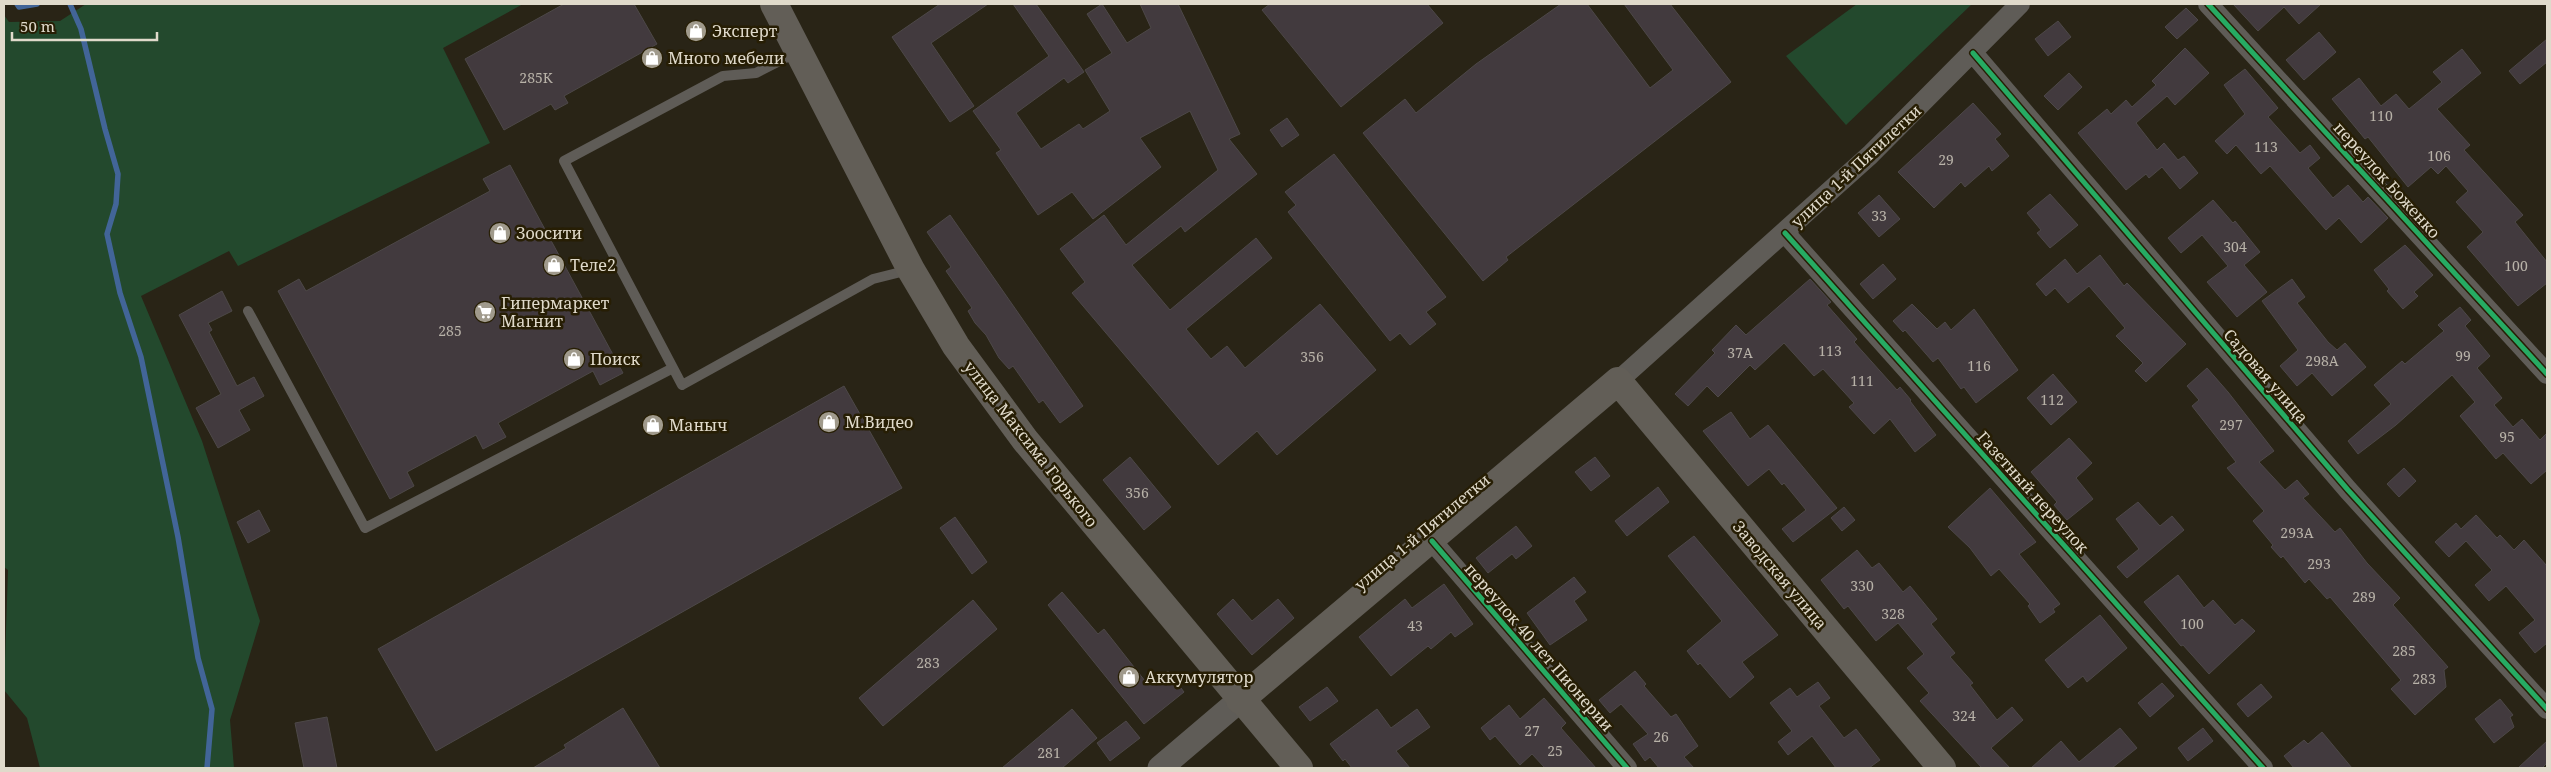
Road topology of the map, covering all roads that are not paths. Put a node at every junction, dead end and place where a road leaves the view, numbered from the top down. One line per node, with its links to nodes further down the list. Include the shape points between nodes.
1 (774, 4): 4 (main road, улица Максима Горького)
2 (2020, 4): 5 (street, улица 1-й Пятилетки)
3 (2208, 4): 10 (street, переулок Боженко)
4 (798, 51): 7 (main road, улица Максима Горького); 9 (lane, via 756,73 723,76 564,161)
5 (1973, 53): 6 (street, улица 1-й Пятилетки); 14 (street, Садовая улица, via 2348,490)
6 (1785, 233): 11 (street, улица 1-й Пятилетки); 19 (street, Газетный переулок)
7 (911, 270): 9 (lane, via 873,279 682,385); 13 (main road, улица Максима Горького, via 956,346 1024,440)
8 (248, 311): 9 (lane, via 365,528)
9 (673, 368)
10 (2547, 374)
11 (1618, 382): 12 (main road, улица 1-й Пятилетки); 18 (main road, Заводская улица)
12 (1432, 541): 13 (main road, улица 1-й Пятилетки); 17 (street, переулок 40 лет Пионерии)
13 (1240, 700): 15 (street, улица 1-й Пятилетки); 16 (main road, улица Максима Горького)
14 (2547, 709)
15 (1160, 768)
16 (1299, 768)
17 (1627, 768)
18 (1942, 768)
19 (2263, 768)

